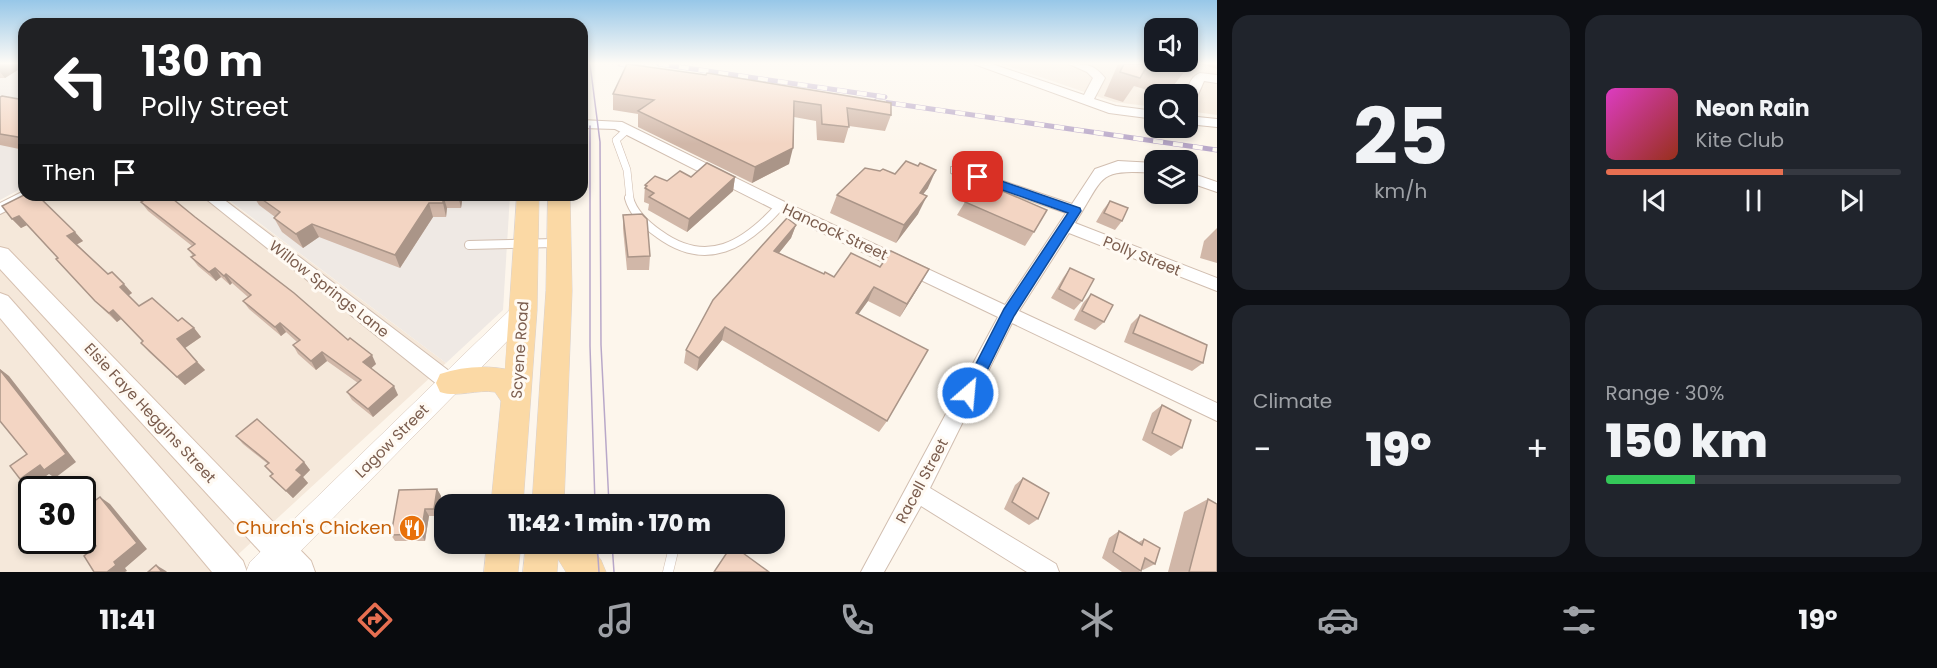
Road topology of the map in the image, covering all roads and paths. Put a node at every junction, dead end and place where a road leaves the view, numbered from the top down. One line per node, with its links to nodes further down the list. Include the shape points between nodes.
1 (1055, 91): 3 (street)
2 (1092, 91): 3 (street)
3 (1087, 101): 4 (street)
4 (1144, 114)
5 (1198, 121): 6 (street)
6 (1217, 123)
7 (588, 124): 8 (street, Hancock Street, via 617,125)
8 (627, 130): 17 (street, Hancock Street); 17 (lane, via 616,140 626,169 631,205 671,243 717,251 732,246)
9 (1144, 167): 19 (street, Racell Street, via 1118,166 1100,172)
10 (956, 170): 19 (street, Polly Street)
11 (1198, 180): 12 (street)
12 (1217, 187)
13 (18, 200): 18 (street)
14 (216, 201): 28 (street, Willow Springs Lane)
15 (528, 201): 20 (main road, Scyene Road)
16 (559, 201): 21 (main road)
17 (780, 206): 27 (street, Hancock Street)
18 (0, 209)
19 (1071, 219): 24 (street, Polly Street); 27 (street, Racell Street)
20 (526, 243): 21 (lane); 22 (lane); 26 (main road, Scyene Road)
21 (560, 243): 33 (main road)
22 (470, 245)
23 (0, 255): 38 (main road, Elsie Faye Heggins Street)
24 (1217, 285)
25 (0, 302): 39 (main road)
26 (524, 310): 28 (street, Lagow Street); 29 (main road, Scyene Road)
27 (1009, 313): 30 (street, Hancock Street); 31 (street, Racell Street)
28 (450, 383): 29 (main road, via 482,378 504,381); 38 (street, Lagow Street)
29 (517, 400): 32 (main road, Scyene Road)
30 (1217, 412)
31 (917, 492): 44 (street, Racell Street); 45 (street)
32 (508, 494)
33 (550, 494)
34 (503, 554): 40 (main road)
35 (542, 554): 41 (main road)
36 (575, 554): 42 (main road)
37 (672, 554): 43 (lane)
38 (280, 565)
39 (232, 572)
40 (501, 572)
41 (540, 572)
42 (589, 572)
43 (668, 572)
44 (872, 572)
45 (1048, 572)

